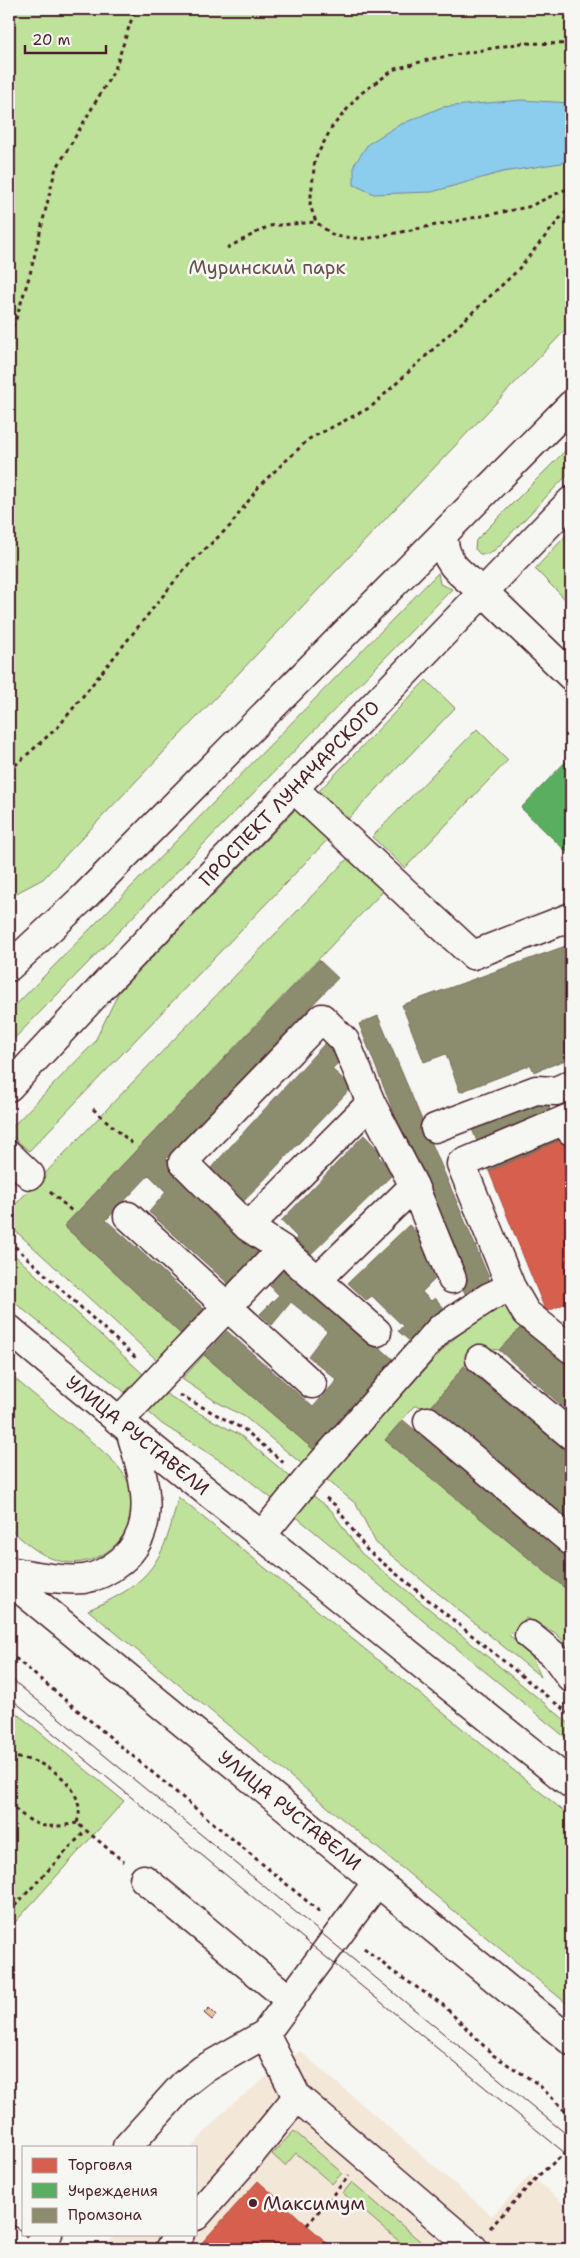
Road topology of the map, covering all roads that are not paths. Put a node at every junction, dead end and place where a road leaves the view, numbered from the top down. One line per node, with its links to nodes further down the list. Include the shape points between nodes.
1 (571, 405): 3 (main road)
2 (571, 501): 4 (main road, ПРОСПЕКТ ЛУНАЧАРСКОГО)
3 (443, 534): 4 (main road, via 443,549 452,566); 8 (main road, via 84,897)
4 (484, 592): 5 (main road); 6 (main road, ПРОСПЕКТ ЛУНАЧАРСКОГО)
5 (571, 676)
6 (294, 789): 7 (main road, via 474,955); 10 (main road, ПРОСПЕКТ ЛУНАЧАРСКОГО)
7 (571, 917)
8 (9, 967)
9 (571, 1084): 12 (main road, via 556,1091 536,1090)
10 (9, 1087)
11 (370, 1103): 16 (main road); 18 (main road); 18 (main road, via 345,1041 322,1018 184,1162)
12 (435, 1128)
13 (571, 1132): 22 (main road, via 566,1119 461,1164)
14 (9, 1155): 15 (main road)
15 (30, 1175)
16 (414, 1186): 20 (main road); 21 (main road)
17 (128, 1216): 23 (main road)
18 (248, 1227): 19 (main road)
19 (282, 1249): 20 (main road); 23 (main road)
20 (318, 1279): 25 (main road)
21 (452, 1279)
22 (511, 1287): 26 (main road, via 526,1313); 32 (main road, via 489,1296 440,1329)
23 (228, 1306): 28 (main road); 30 (main road)
24 (9, 1329): 30 (main road, УЛИЦА РУСТАВЕЛИ)
25 (377, 1332)
26 (571, 1349)
27 (480, 1358): 31 (main road)
28 (312, 1384)
29 (428, 1420): 33 (main road)
30 (124, 1425): 32 (main road, УЛИЦА РУСТАВЕЛИ); 34 (main road, via 142,1473 147,1498 143,1528 131,1553 111,1569 86,1579 60,1579)
31 (571, 1435)
32 (262, 1536): 38 (main road, УЛИЦА РУСТАВЕЛИ)
33 (571, 1541)
34 (9, 1571)
35 (9, 1580): 40 (main road, УЛИЦА РУСТАВЕЛИ)
36 (529, 1635): 37 (main road, via 556,1657)
37 (571, 1678)
38 (571, 1784)
39 (144, 1878): 41 (main road)
40 (377, 1882): 41 (main road); 43 (main road, УЛИЦА РУСТАВЕЛИ)
41 (290, 2000): 42 (main road)
42 (265, 2034): 44 (main road); 45 (main road, via 184,2084)
43 (571, 2041)
44 (297, 2097): 46 (main road); 53 (main road)
45 (128, 2146)
46 (198, 2214)
47 (46, 2236): 51 (main road)
48 (179, 2236): 52 (main road)
49 (9, 2240): 50 (main road)
50 (18, 2249)
51 (35, 2249)
52 (170, 2249)
53 (472, 2249)

